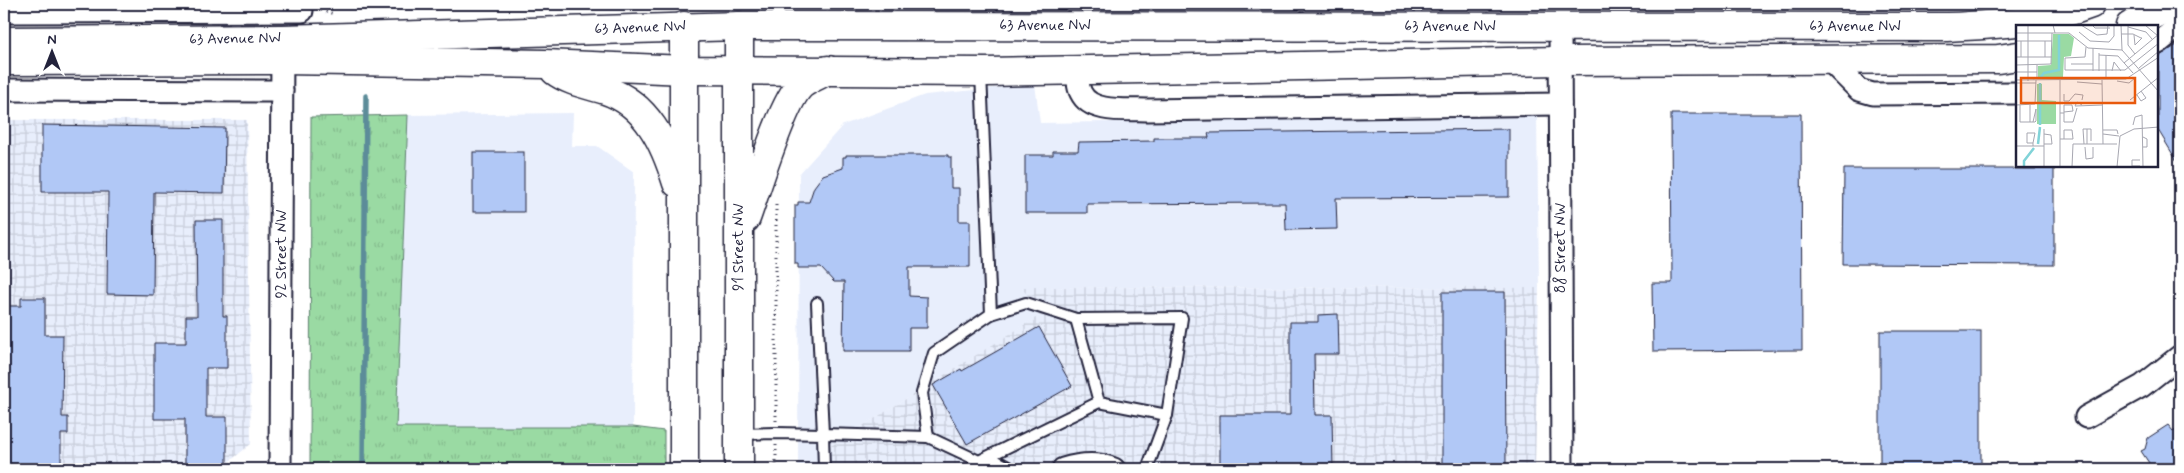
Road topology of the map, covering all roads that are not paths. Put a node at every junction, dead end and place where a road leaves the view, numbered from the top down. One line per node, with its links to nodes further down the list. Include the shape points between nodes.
1 (2174, 4): 6 (main road)
2 (2088, 5): 10 (main road, 63 Avenue NW, via 2050,16 1986,25)
3 (303, 7): 4 (street, 63 Avenue NW)
4 (138, 8): 5 (street, 63 Avenue NW); 13 (street)
5 (4, 12)
6 (2132, 25)
7 (2180, 25): 12 (street)
8 (684, 26): 9 (main road, 63 Avenue NW); 14 (main road, 63 Avenue NW); 20 (main road)
9 (739, 26): 10 (main road, 63 Avenue NW); 21 (main road, 91 Street NW)
10 (1560, 27): 17 (street, 88 Street NW)
11 (4, 41): 13 (main road, 63 Avenue NW)
12 (2159, 42)
13 (139, 50): 14 (main road, 63 Avenue NW); 16 (main road, 63 Avenue NW)
14 (282, 50): 19 (main road, 63 Avenue NW); 26 (street, 92 Street NW)
15 (2016, 56): 18 (main road, 63 Avenue NW)
16 (4, 60)
17 (1560, 61): 18 (main road, 63 Avenue NW); 23 (main road, 63 Avenue NW); 28 (street, 88 Street NW)
18 (1830, 61): 27 (street, via 1859,90 1872,94)
19 (545, 64): 20 (main road, 63 Avenue NW); 29 (main road, via 558,74 626,99 644,115 659,135)
20 (685, 70): 21 (main road, 63 Avenue NW); 29 (main road)
21 (740, 70): 22 (main road, 63 Avenue NW); 30 (main road, 91 Street NW)
22 (828, 70): 24 (main road, 63 Avenue NW); 30 (main road, via 802,84 794,93)
23 (1079, 70): 24 (main road, 63 Avenue NW); 28 (street, via 1078,87 1082,96 1092,104 1112,109)
24 (981, 72): 32 (lane)
25 (4, 90): 26 (street)
26 (282, 92): 42 (street, 92 Street NW)
27 (2016, 93)
28 (1560, 104): 50 (street, 88 Street NW)
29 (684, 206): 43 (main road)
30 (739, 239): 38 (main road, 91 Street NW)
31 (818, 303): 39 (lane)
32 (991, 314): 33 (lane, via 1026,303); 40 (lane, via 934,353 922,393)
33 (1076, 319): 35 (lane); 36 (lane, via 1182,318)
34 (2180, 356): 37 (street, via 2142,386)
35 (1099, 402): 36 (lane); 41 (lane)
36 (1167, 415): 49 (lane)
37 (2086, 416)
38 (739, 434): 39 (lane); 44 (main road, 91 Street NW)
39 (822, 434): 40 (lane); 45 (lane)
40 (928, 437): 41 (lane, via 979,462)
41 (989, 457): 46 (lane)
42 (280, 469)
43 (684, 469)
44 (739, 469)
45 (824, 469)
46 (1012, 469)
47 (1063, 469): 48 (street, via 1078,464 1104,465)
48 (1114, 469)
49 (1148, 469)
50 (1562, 469)

